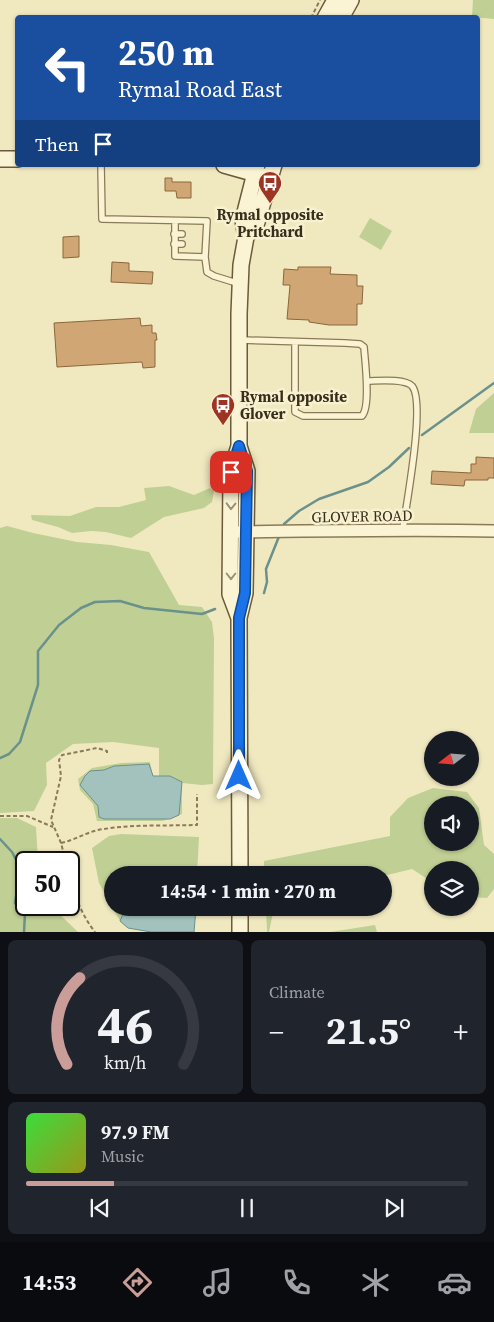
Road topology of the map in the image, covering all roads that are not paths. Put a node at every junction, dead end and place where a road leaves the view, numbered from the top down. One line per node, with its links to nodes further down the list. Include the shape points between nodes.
1 (335, 0): 3 (main road)
2 (351, 0): 4 (main road)
3 (327, 15)
4 (343, 15)
5 (0, 159): 6 (main road)
6 (15, 159)
7 (101, 167): 11 (lane, via 102,219)
8 (240, 167): 9 (main road)
9 (256, 169): 10 (main road); 16 (main road, via 243,220)
10 (272, 171): 16 (main road, via 257,222)
11 (175, 222): 12 (lane); 15 (lane, via 207,221)
12 (174, 234): 13 (lane); 17 (lane)
13 (182, 234)
14 (198, 234): 15 (lane)
15 (207, 234): 20 (lane)
16 (246, 238): 22 (main road)
17 (174, 244): 18 (lane); 21 (lane, via 175,256)
18 (182, 244)
19 (199, 245): 20 (lane)
20 (206, 245): 21 (lane)
21 (205, 257): 22 (lane, via 207,272)
22 (240, 284): 23 (main road)
23 (239, 340): 24 (lane); 28 (main road, via 239,446 231,472)
24 (295, 342): 25 (lane, via 360,344 364,347); 25 (lane, via 295,412 304,416 362,416)
25 (367, 381): 26 (lane, via 401,381 411,385 417,395 415,454)
26 (403, 529): 27 (street, GLOVER ROAD); 28 (street, GLOVER ROAD)
27 (494, 530)
28 (238, 532): 29 (main road, via 230,594 239,618)
29 (240, 866)
30 (240, 916): 31 (main road)
31 (240, 932)

